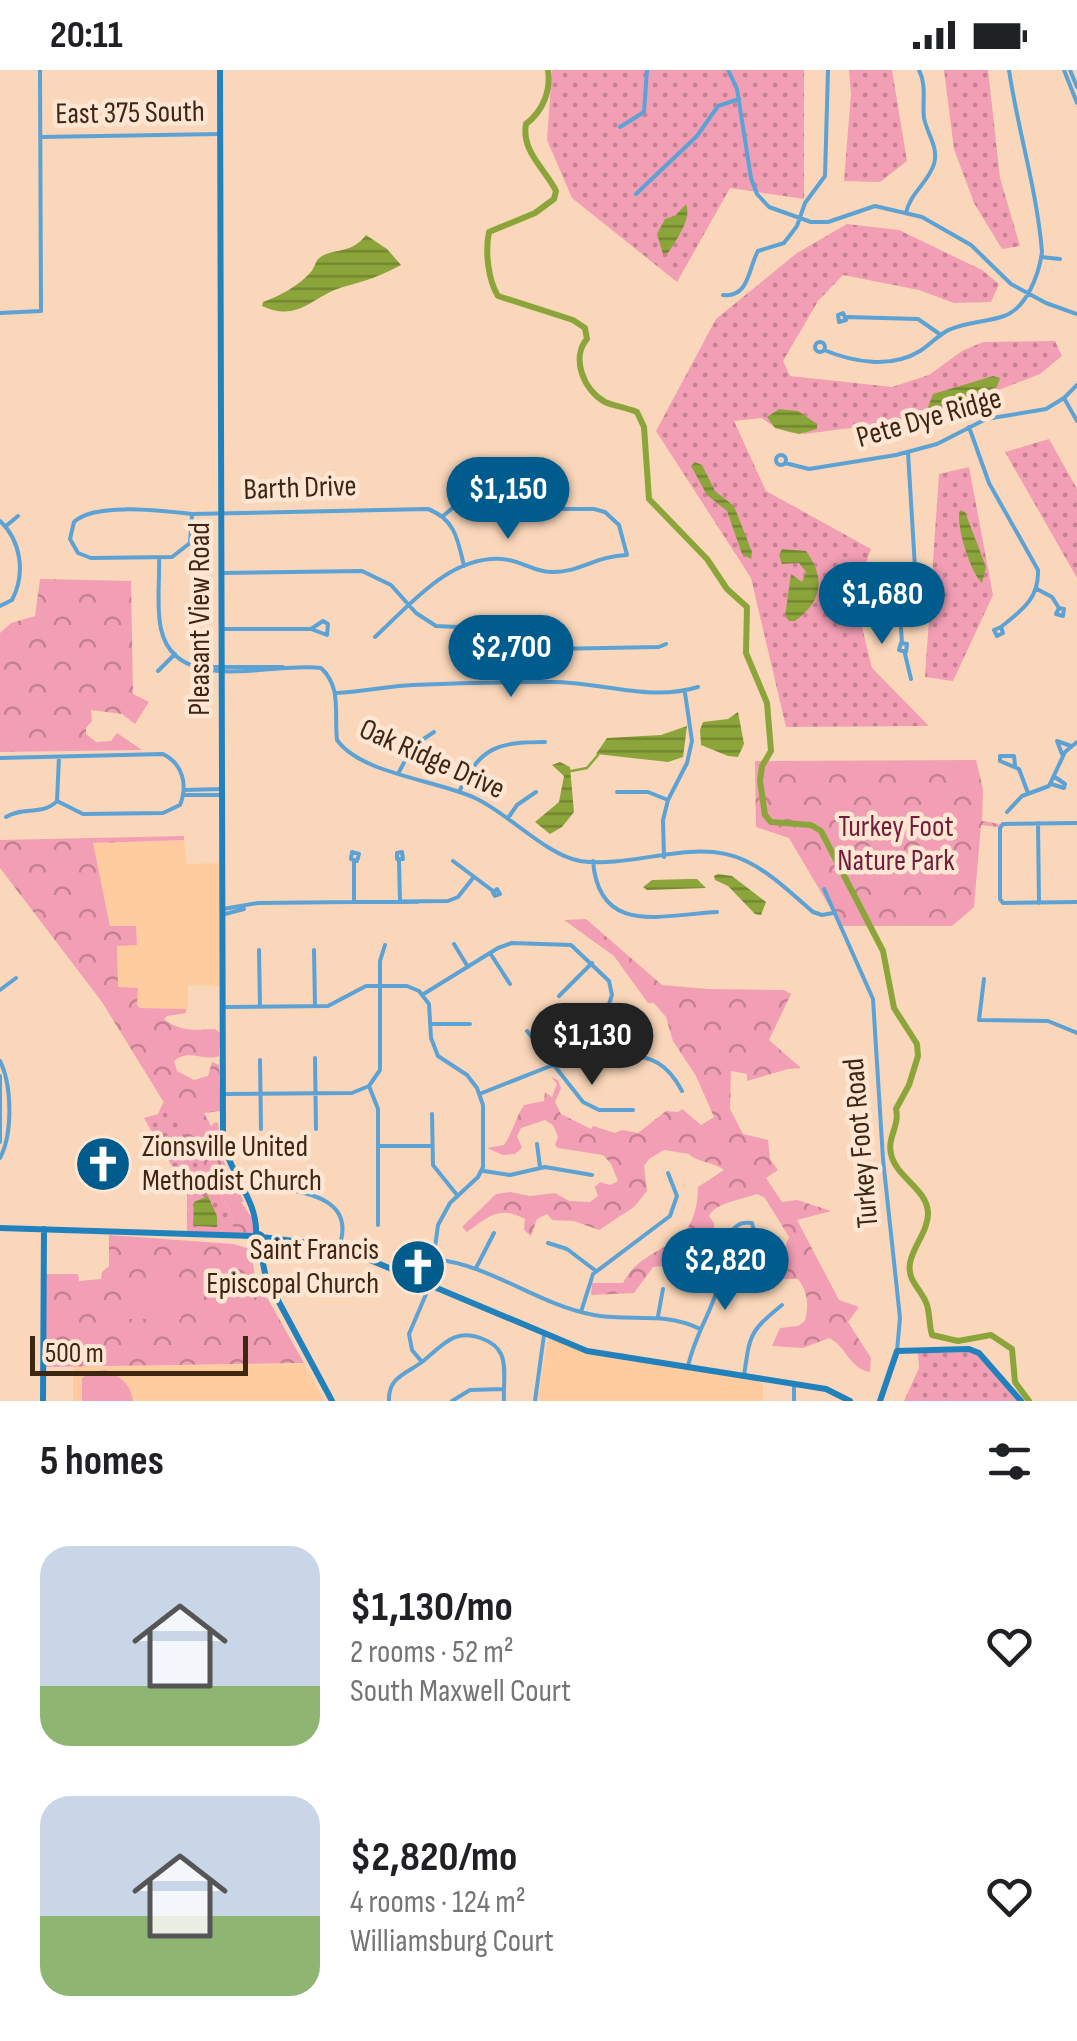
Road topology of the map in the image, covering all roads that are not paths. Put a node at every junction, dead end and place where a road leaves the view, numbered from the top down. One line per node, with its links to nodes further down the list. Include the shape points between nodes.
1 (40, 70): 14 (street)
2 (220, 70): 13 (main road, Pleasant View Road)
3 (647, 70): 12 (street, via 644,112)
4 (728, 70): 10 (street)
5 (828, 70): 17 (street, via 828,166)
6 (919, 70): 16 (street, via 936,155)
7 (1008, 70): 18 (street)
8 (1067, 70): 9 (street); 11 (street)
9 (1077, 86)
10 (739, 99): 15 (street, via 718,106 698,136); 17 (street, via 754,187 762,200)
11 (1077, 102)
12 (620, 127)
13 (221, 134): 14 (street, East 375 South); 33 (main road, Pleasant View Road)
14 (40, 137): 22 (street, via 40,312)
15 (636, 194)
16 (906, 212): 17 (street, via 875,206 828,222); 20 (street, via 956,236)
17 (799, 218): 21 (street, via 784,243 756,254 740,293)
18 (1041, 257): 19 (street); 20 (street)
19 (1060, 260)
20 (1027, 293): 23 (street); 25 (street, via 1007,315)
21 (722, 295)
22 (0, 313)
23 (1077, 314)
24 (846, 317): 25 (street, via 918,319)
25 (941, 335): 26 (street, via 894,361)
26 (824, 350)
27 (1077, 385): 28 (street, Pete Dye Ridge)
28 (1064, 398): 29 (street); 30 (street, Pete Dye Ridge, via 1033,414)
29 (1077, 421)
30 (968, 427): 31 (street, Pete Dye Ridge); 42 (street, via 1007,519 1035,560)
31 (908, 452): 32 (street, Pete Dye Ridge, via 809,469); 54 (street, via 915,568 900,614)
32 (785, 463)
33 (222, 513): 34 (street, Barth Drive); 36 (street, Barth Drive, via 407,508); 41 (main road, Pleasant View Road)
34 (192, 514): 39 (street, via 186,548); 39 (street, Barth Drive, via 88,512 71,526 72,544 91,558)
35 (18, 516): 38 (street)
36 (444, 516): 40 (street, via 457,535); 40 (street, via 474,502 594,509 619,525 628,548 628,555 557,572 496,558)
37 (0, 521): 38 (street)
38 (6, 526): 44 (street, via 18,542 19,583 12,600)
39 (160, 558): 51 (street, via 160,625)
40 (464, 566): 43 (street, via 440,577)
41 (223, 572): 43 (street, via 362,571 382,578); 47 (main road, Pleasant View Road)
42 (1037, 590): 45 (street); 46 (street)
43 (410, 605): 49 (street); 50 (street, via 436,626 506,629 550,649)
44 (0, 606)
45 (1059, 608)
46 (1001, 627)
47 (222, 629): 48 (street); 52 (main road, Pleasant View Road)
48 (311, 629)
49 (375, 637)
50 (666, 644)
51 (175, 654): 52 (street, Oak Ridge Drive, via 204,670); 53 (street)
52 (223, 669): 57 (street, Oak Ridge Drive, via 321,668); 68 (main road, Pleasant View Road)
53 (158, 670)
54 (911, 678)
55 (698, 687): 56 (street)
56 (684, 691): 57 (street, via 553,682); 74 (street, via 692,741)
57 (336, 693): 65 (street, Oak Ridge Drive, via 336,740 345,751)
58 (434, 732): 65 (street, via 413,746)
59 (545, 742): 69 (street, via 510,742 481,756)
60 (1074, 744): 62 (street); 62 (street, via 1057,741)
61 (59, 756): 63 (street); 72 (street, via 163,754 179,766); 75 (street)
62 (1063, 756): 66 (street)
63 (0, 758)
64 (1015, 765): 73 (street)
65 (400, 772): 69 (street, Oak Ridge Drive)
66 (1056, 778): 67 (street); 67 (street, via 1064,788)
67 (1051, 784): 73 (street)
68 (223, 792): 72 (street); 93 (main road, Pleasant View Road)
69 (460, 792): 78 (street, Oak Ridge Drive)
70 (536, 792): 78 (street)
71 (617, 792): 74 (street)
72 (183, 793): 75 (street, via 176,808 163,814 83,814)
73 (1028, 794): 76 (street)
74 (668, 800): 81 (street)
75 (57, 801): 77 (street, via 46,810)
76 (1007, 812)
77 (6, 817)
78 (508, 818): 85 (street, Oak Ridge Drive, via 563,854)
79 (1038, 823): 80 (street); 92 (street); 92 (street, via 1001,825 1001,902)
80 (1077, 823)
81 (664, 857): 85 (street, Oak Ridge Drive); 95 (street, Oak Ridge Drive, via 701,851 743,859 813,912)
82 (400, 860): 90 (street)
83 (354, 861): 89 (street)
84 (453, 861): 86 (street)
85 (592, 861): 94 (street, via 598,893 627,916)
86 (473, 878): 88 (street); 90 (street, via 448,901)
87 (824, 889): 95 (street, Turkey Foot Road)
88 (494, 892)
89 (354, 902): 90 (street); 93 (street, via 258,903)
90 (400, 902)
91 (1077, 902): 92 (street)
92 (1039, 903)
93 (223, 912): 112 (main road, Pleasant View Road)
94 (717, 912)
95 (833, 914): 164 (street, Turkey Foot Road, via 873,998 900,1318)
96 (454, 944): 102 (street)
97 (385, 945): 106 (street)
98 (259, 950): 111 (street)
99 (314, 950): 110 (street)
100 (490, 953): 101 (street, via 506,944 563,943); 102 (street); 105 (street)
101 (592, 963): 109 (street); 117 (street, via 612,995)
102 (468, 966): 108 (street)
103 (16, 978): 107 (street)
104 (984, 980): 116 (street, via 978,1020 1048,1022)
105 (510, 984)
106 (380, 985): 108 (street, via 407,986); 110 (street); 123 (street, via 381,1066)
107 (0, 990)
108 (422, 995): 113 (street)
109 (559, 996)
110 (315, 1006): 111 (street)
111 (260, 1007): 112 (street)
112 (224, 1008): 125 (main road, Pleasant View Road)
113 (431, 1024): 114 (street); 128 (street, via 438,1056 471,1079)
114 (470, 1024)
115 (527, 1032): 121 (street)
116 (1077, 1033)
117 (584, 1036): 121 (street); 124 (street, via 610,1052 661,1062)
118 (315, 1058): 127 (street)
119 (260, 1060): 126 (street)
120 (0, 1061): 130 (street)
121 (553, 1065): 128 (street); 129 (street, via 588,1106)
122 (0, 1076): 130 (street)
123 (370, 1086): 127 (street); 136 (street, via 378,1103)
124 (682, 1091)
125 (224, 1094): 126 (street); 150 (main road, Pleasant View Road, via 224,1147 252,1208)
126 (260, 1094): 127 (street); 132 (street)
127 (315, 1094): 133 (street)
128 (480, 1094): 140 (street)
129 (633, 1110)
130 (3, 1111): 134 (street); 138 (street, via 6,1143)
131 (432, 1114): 137 (street)
132 (260, 1128)
133 (316, 1129)
134 (0, 1142)
135 (537, 1144): 139 (street)
136 (378, 1146): 137 (street); 145 (street)
137 (432, 1146): 144 (street, via 435,1169)
138 (0, 1158)
139 (540, 1168): 140 (street, via 510,1175); 142 (street)
140 (482, 1170): 144 (street)
141 (668, 1172): 156 (street, via 676,1196 668,1219)
142 (592, 1175)
143 (274, 1187): 152 (street, via 330,1204 342,1228)
144 (457, 1195): 154 (street, via 438,1225)
145 (378, 1225)
146 (0, 1228): 147 (main road)
147 (44, 1229): 149 (main road); 170 (main road)
148 (494, 1233): 155 (street)
149 (202, 1236): 150 (main road); 150 (main road)
150 (257, 1240): 152 (main road); 171 (main road, Pleasant View Road, via 281,1310)
151 (548, 1243): 156 (street, via 568,1248)
152 (339, 1247): 157 (main road)
153 (758, 1250): 162 (street, via 752,1223 733,1230)
154 (434, 1260): 155 (street); 157 (street)
155 (476, 1268): 160 (street)
156 (596, 1271): 160 (street)
157 (430, 1285): 163 (main road); 165 (street, via 410,1334)
158 (663, 1288): 161 (street)
159 (782, 1305): 167 (street, via 755,1328)
160 (581, 1312): 161 (street)
161 (658, 1316): 162 (street)
162 (700, 1328): 166 (street)
163 (544, 1335): 166 (main road, via 587,1352); 175 (street)
164 (897, 1350): 178 (main road, Turkey Foot Road); 179 (main road, via 974,1350)
165 (422, 1362): 169 (street, via 452,1337 473,1335 500,1352); 172 (street, via 396,1377)
166 (688, 1367): 167 (main road)
167 (744, 1376): 168 (main road)
168 (794, 1384): 176 (street); 177 (main road)
169 (503, 1389): 173 (street, via 470,1390); 174 (street)
170 (44, 1401)
171 (332, 1401)
172 (390, 1401)
173 (452, 1401)
174 (504, 1401)
175 (534, 1401)
176 (794, 1401)
177 (850, 1401)
178 (880, 1401)
179 (1021, 1401)

